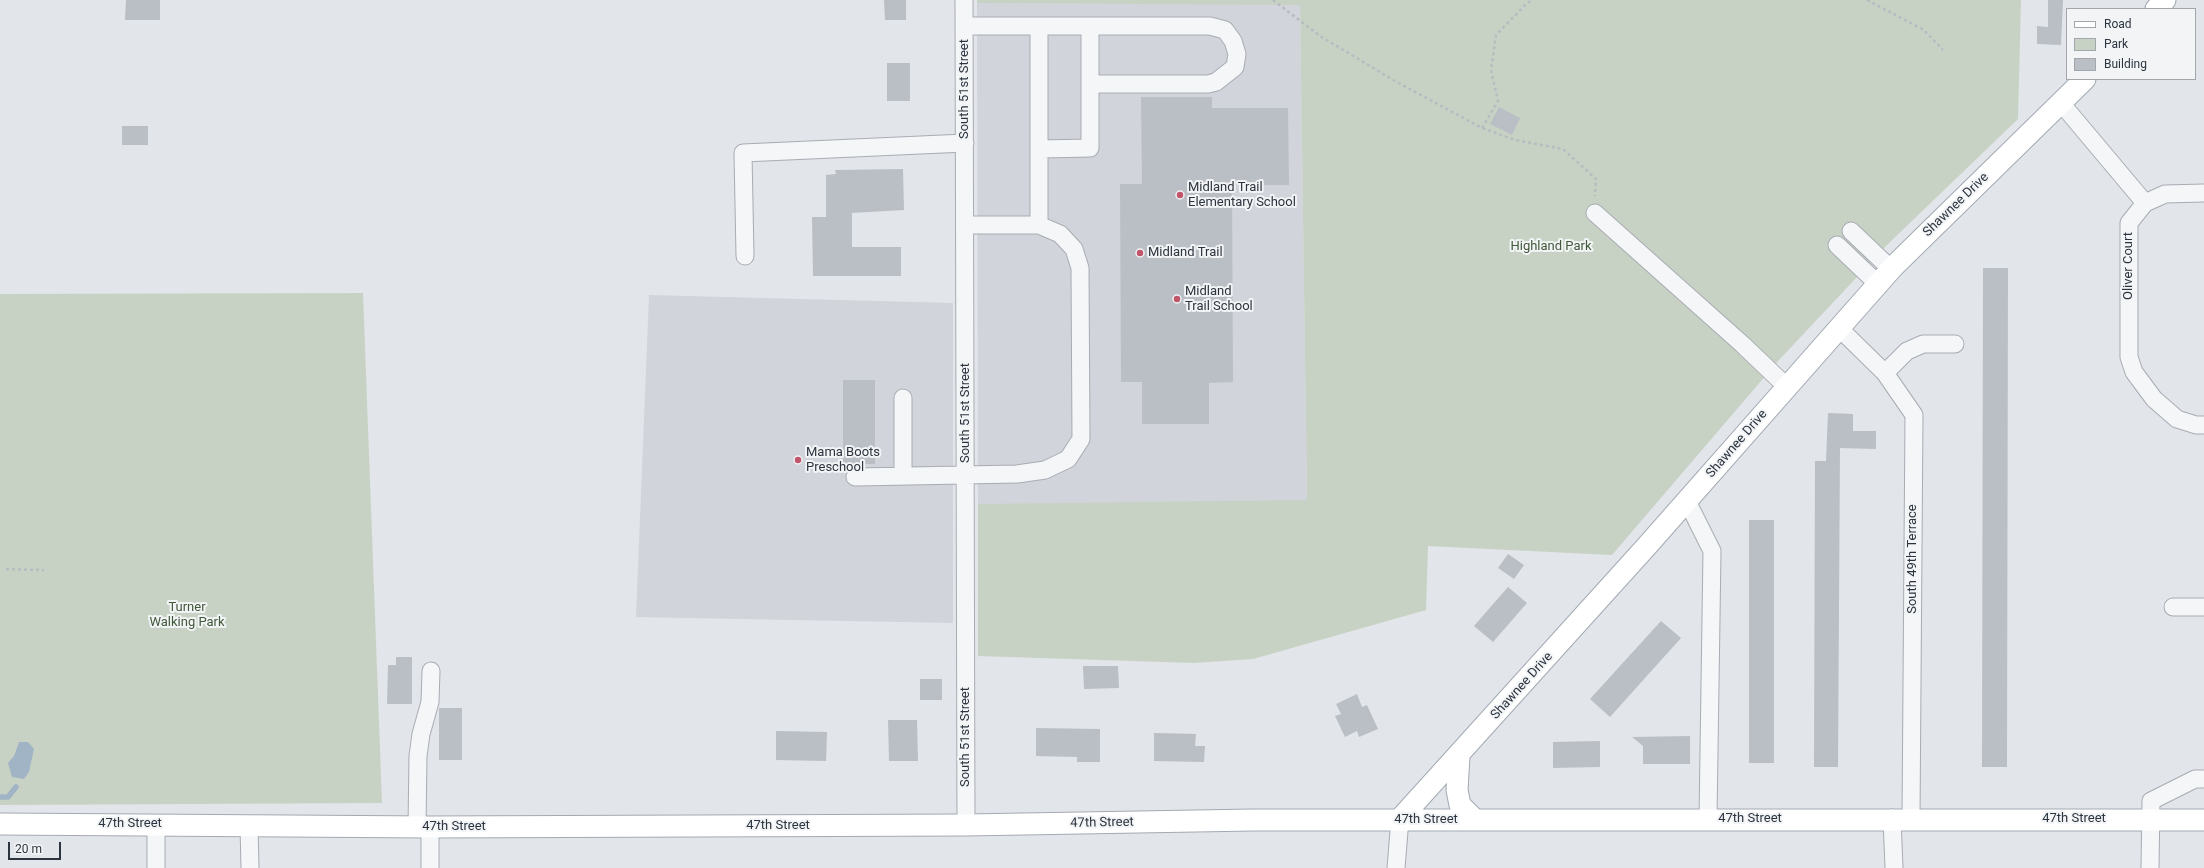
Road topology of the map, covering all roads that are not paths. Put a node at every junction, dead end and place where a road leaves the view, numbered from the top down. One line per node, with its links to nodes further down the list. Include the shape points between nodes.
1 (964, 0): 4 (street, South 51st Street)
2 (2165, 0): 3 (main road)
3 (2157, 8)
4 (965, 26): 5 (street); 10 (street, South 51st Street)
5 (1040, 26): 6 (street); 11 (street)
6 (1090, 26): 8 (street); 8 (street, via 1210,26 1225,30 1233,41 1237,54 1234,67 1216,82 1208,84)
7 (2084, 80): 9 (main road, Shawnee Drive)
8 (1090, 84): 11 (street, via 1090,148)
9 (2061, 102): 13 (street); 20 (main road, Shawnee Drive)
10 (965, 142): 15 (street, South 51st Street); 19 (street, via 743,153)
11 (1040, 149): 16 (street)
12 (2204, 193): 13 (street, via 2165,194)
13 (2145, 203): 26 (street, Oliver Court, via 2128,223 2129,357 2134,372 2154,399 2177,419)
14 (1595, 213): 24 (street)
15 (966, 224): 16 (street); 27 (street, South 51st Street)
16 (1039, 224): 27 (street, via 1060,234 1074,249 1080,268 1081,439 1068,459 1045,470 1017,474)
17 (1851, 231): 20 (street)
18 (1837, 245): 20 (street)
19 (745, 256)
20 (1884, 276): 21 (main road, Shawnee Drive)
21 (1839, 328): 23 (street, South 49th Terrace); 24 (main road, Shawnee Drive)
22 (1955, 344): 23 (street, via 1923,344 1907,351)
23 (1884, 373): 36 (street, South 49th Terrace, via 1914,415)
24 (1787, 387): 30 (main road, Shawnee Drive)
25 (903, 398): 28 (street)
26 (2204, 425)
27 (966, 475): 28 (street); 45 (street, South 51st Street)
28 (903, 476): 29 (street)
29 (855, 477)
30 (1686, 501): 34 (main road, Shawnee Drive); 38 (street, via 1712,551)
31 (2204, 607): 32 (street)
32 (2173, 608)
33 (431, 671): 46 (street, via 430,702 418,756)
34 (1459, 756): 37 (main road, Shawnee Drive); 39 (main road, via 1457,790 1460,805)
35 (2204, 779): 40 (street, via 2195,779 2151,801)
36 (1902, 818): 38 (main road, 47th Street); 40 (main road, 47th Street); 51 (street, South 49th Terrace)
37 (1400, 819): 39 (main road, 47th Street); 45 (main road, 47th Street); 50 (street)
38 (1708, 819): 39 (main road, 47th Street)
39 (1475, 820)
40 (2151, 820): 41 (main road, 47th Street); 52 (street)
41 (2204, 820)
42 (0, 824): 43 (main road, 47th Street)
43 (156, 824): 44 (main road, 47th Street); 47 (street)
44 (249, 825): 46 (main road, 47th Street); 48 (street)
45 (966, 826): 46 (main road, 47th Street)
46 (424, 827): 49 (street)
47 (156, 868)
48 (250, 868)
49 (430, 868)
50 (1396, 868)
51 (1894, 868)
52 (2150, 868)

